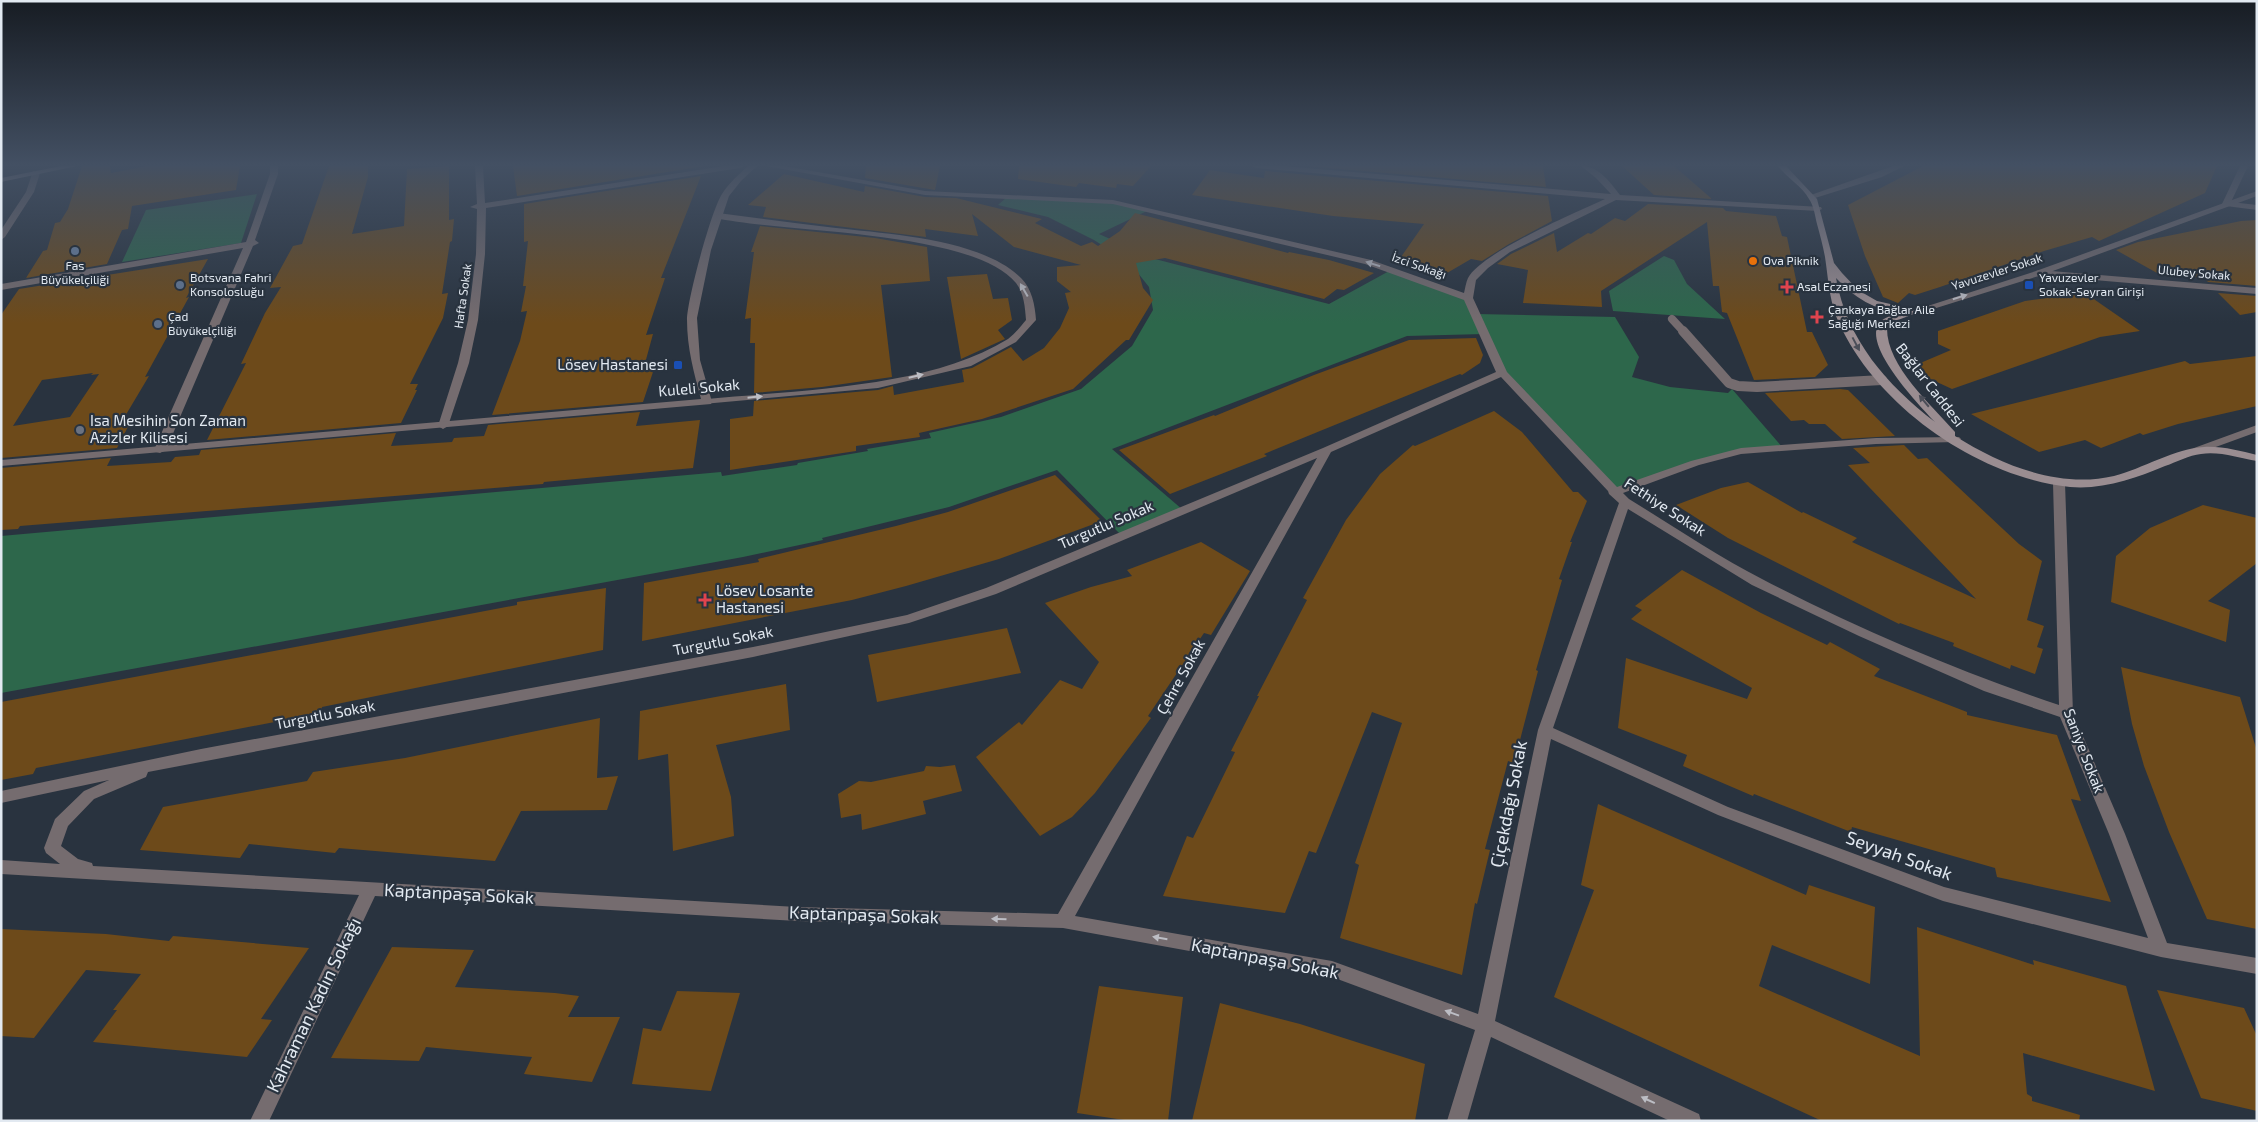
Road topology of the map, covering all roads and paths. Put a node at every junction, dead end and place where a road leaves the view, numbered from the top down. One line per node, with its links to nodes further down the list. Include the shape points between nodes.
1 (13, 218): 10 (street)
2 (261, 218): 11 (street)
3 (478, 218): 22 (street, Hafta Sokak, via 480,273 468,343)
4 (717, 218): 21 (street, via 706,250 692,318 695,360)
5 (737, 218): 21 (street, Kuleli Sokak, one-way to 5, via 878,386 967,364 1013,340 1031,320 1030,300 1018,279 994,262 915,240)
6 (1183, 218): 16 (street, İzci Sokağı, one-way to 6, via 1368,262)
7 (1571, 218): 16 (street, via 1507,250 1485,266 1472,279)
8 (1820, 218): 12 (main road, Bağlar Caddesi)
9 (2187, 218): 13 (street, Yavuzevler Sokak)
10 (1, 237)
11 (253, 244): 14 (street); 25 (street)
12 (1831, 265): 17 (main road, Bağlar Caddesi, via 1850,289 1861,296 1886,308); 20 (main road, Bağlar Caddesi, one-way to 20, via 1830,275 1842,317 1862,354)
13 (2039, 273): 15 (street, Ulubey Sokak); 17 (street, Yavuzevler Sokak, one-way to 13)
14 (1, 286)
15 (2257, 292)
16 (1468, 298): 19 (street, Fethiye Sokak)
17 (1914, 312): 24 (main road, Bağlar Caddesi, one-way to 17, via 1891,362 1881,339 1882,326)
18 (1672, 319): 20 (lane, via 1729,383 1738,386)
19 (1502, 373): 26 (street, Turgutlu Sokak); 31 (street, Fethiye Sokak)
20 (1882, 380): 24 (main road, Bağlar Caddesi, via 1912,411)
21 (707, 402): 22 (street, Kuleli Sokak)
22 (443, 426): 25 (street, Kuleli Sokak)
23 (2257, 428): 27 (street)
24 (1954, 439): 30 (main road, via 2001,464); 31 (street, via 1741,451 1695,463)
25 (160, 450): 29 (street, Kuleli Sokak)
26 (1327, 450): 34 (street, Turgutlu Sokak, via 991,590 909,618 753,652); 39 (street, Çehre Sokak)
27 (2198, 450): 28 (main road); 30 (main road, via 2108,482 2085,485)
28 (2257, 458)
29 (1, 463)
30 (2059, 483): 32 (street, Saniye Sokak)
31 (1619, 497): 32 (street, Fethiye Sokak, via 1757,582 1989,687); 33 (street, Çiçekdağı Sokak)
32 (2066, 713): 40 (street, Saniye Sokak)
33 (1545, 730): 40 (street, Seyyah Sokak, via 1723,811 1943,894); 42 (street, Çiçekdağı Sokak)
34 (201, 755): 35 (street, Turgutlu Sokak); 37 (street, via 153,768 90,795 60,823 52,848 74,865)
35 (1, 797)
36 (1, 868): 37 (street, Kaptanpaşa Sokak)
37 (110, 873): 38 (street, Kaptanpaşa Sokak)
38 (370, 889): 39 (street, Kaptanpaşa Sokak, one-way to 38, via 797,914); 43 (street, Kahraman Kadın Sokağı)
39 (1063, 921): 42 (street, Kaptanpaşa Sokak, one-way to 39, via 1332,969)
40 (2161, 949): 41 (street, Seyyah Sokak)
41 (2257, 966)
42 (1485, 1025): 44 (street, Çiçekdağı Sokak); 45 (street, Kaptanpaşa Sokak, one-way to 42)
43 (259, 1121)
44 (1458, 1121)
45 (1692, 1121)

